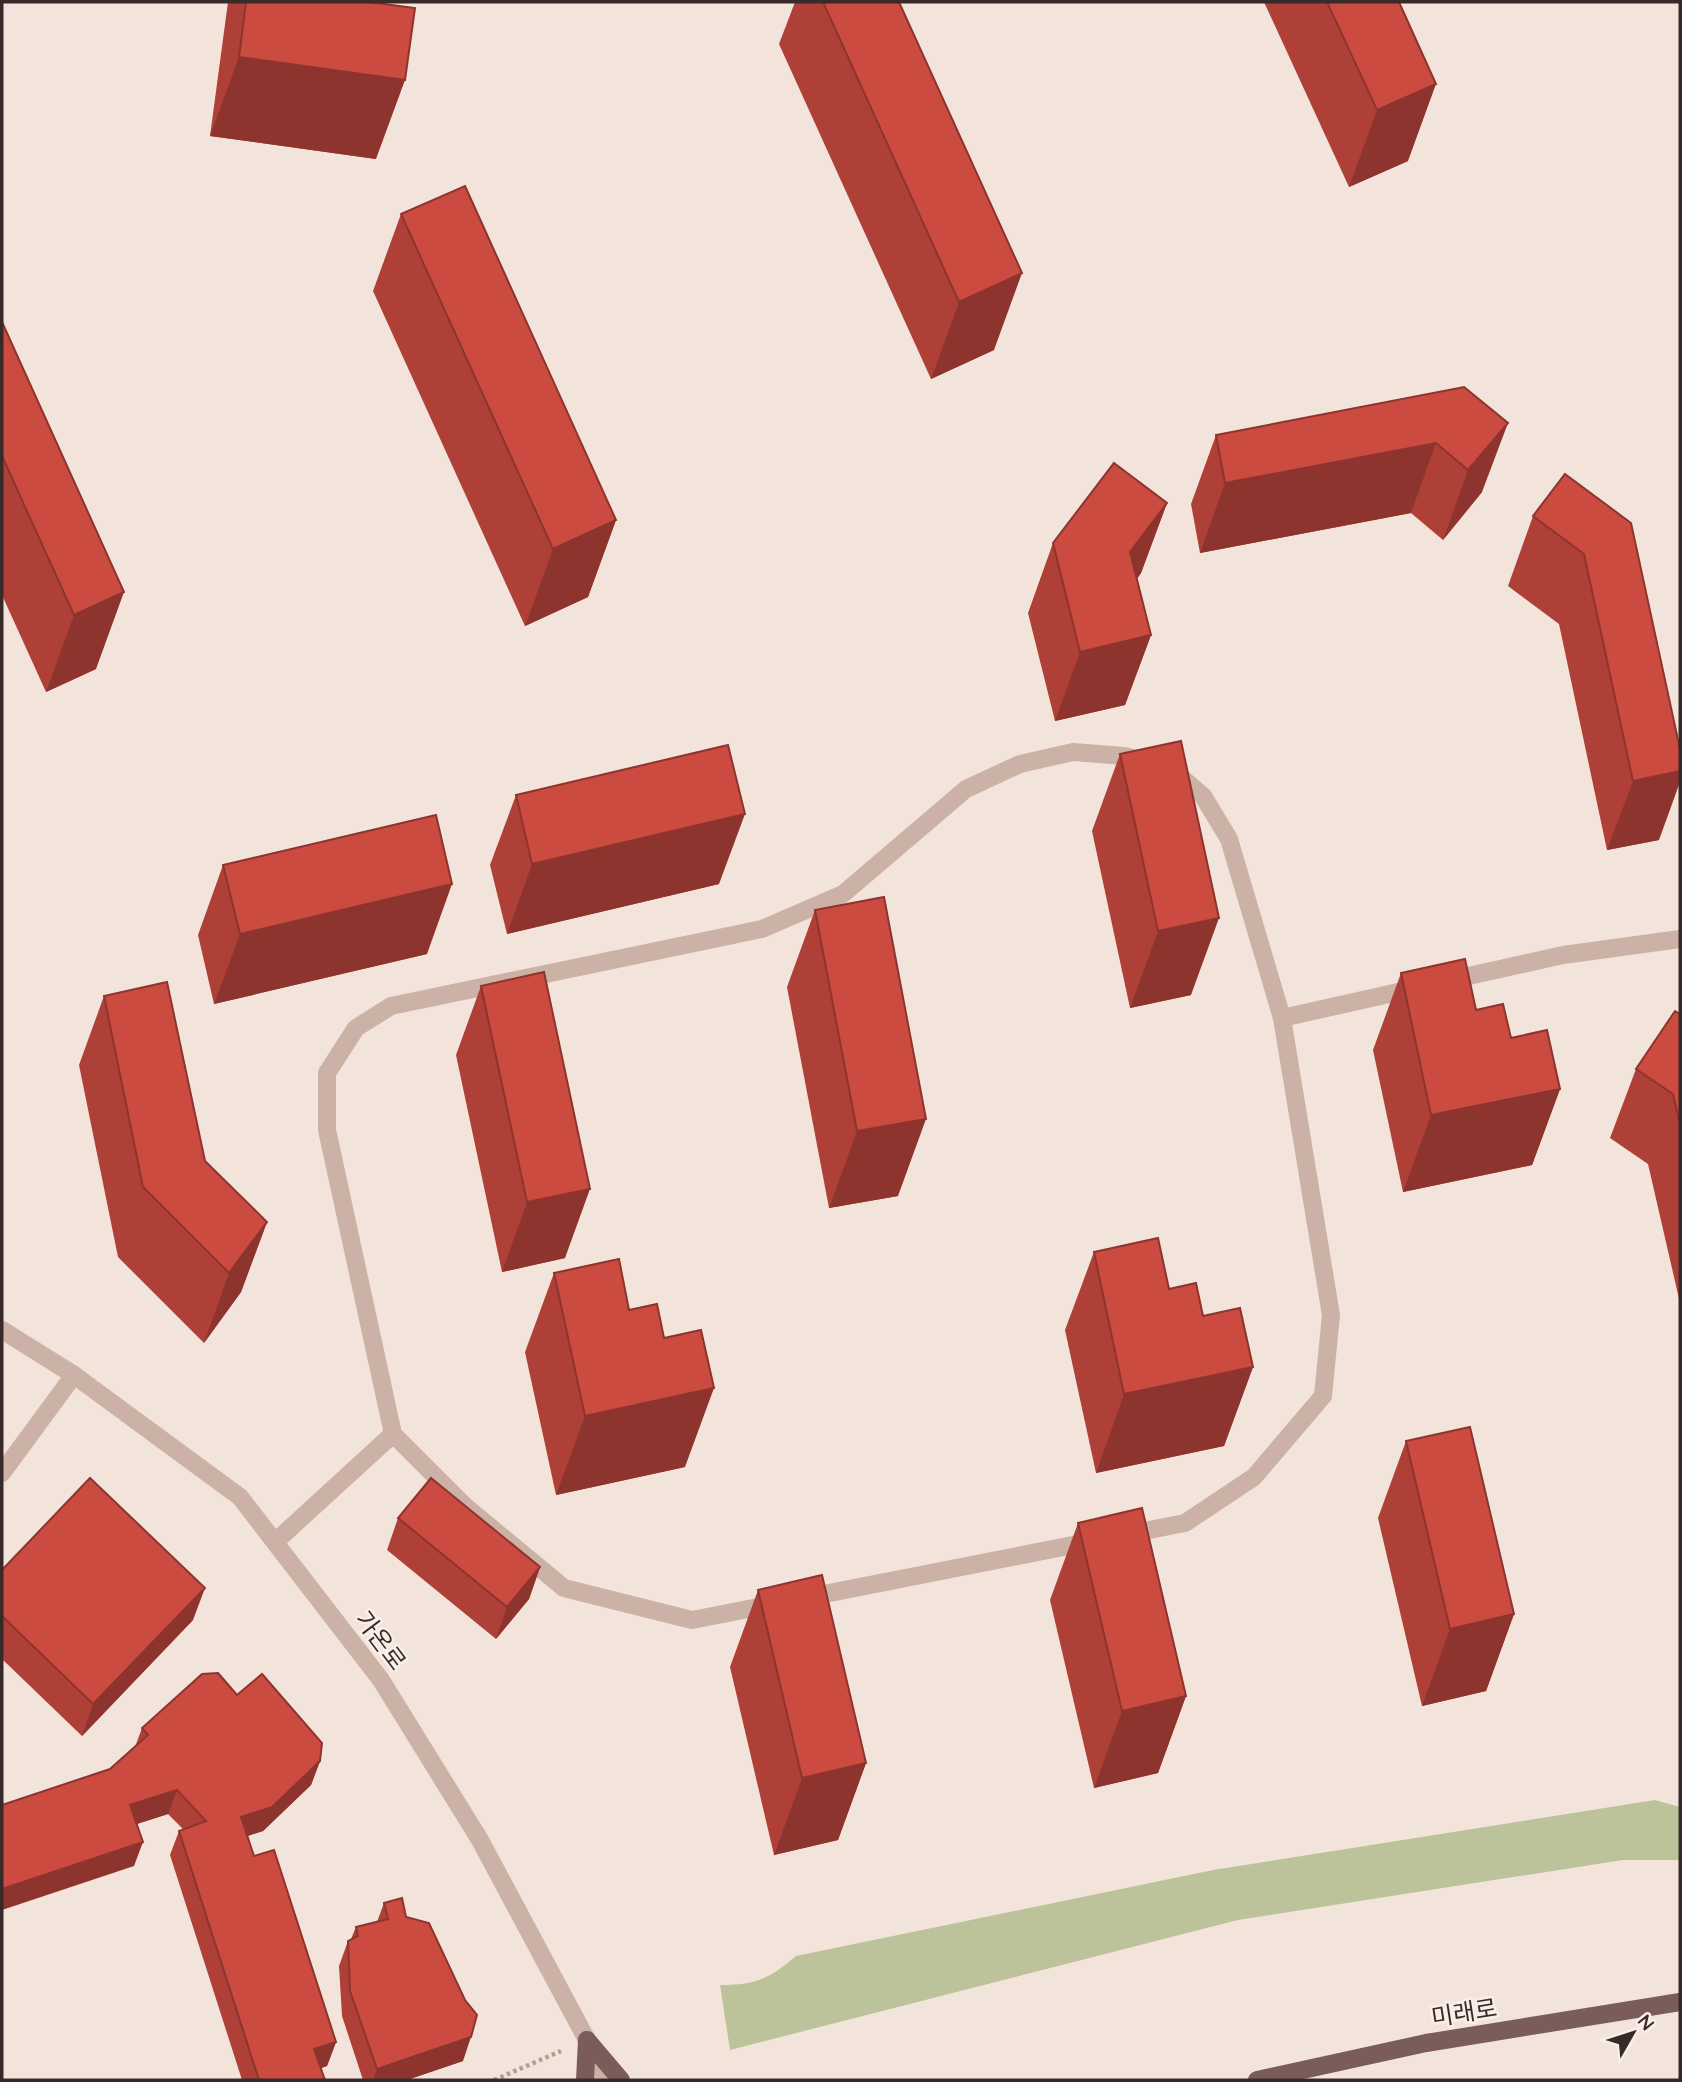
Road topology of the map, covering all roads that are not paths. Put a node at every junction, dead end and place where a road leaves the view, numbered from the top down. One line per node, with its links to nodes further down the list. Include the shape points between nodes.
1 (1680, 939): 2 (street, via 1563,955)
2 (1282, 1018): 5 (street, via 1331,1315 1323,1396 1254,1477 1185,1523 692,1620 564,1588 466,1507); 5 (street, via 1229,839 1203,796 1168,766 1073,752 1020,764 966,789 843,894 762,929 391,1006 356,1028 327,1073 327,1130)
3 (2, 1330): 4 (street, 가온로)
4 (74, 1375): 6 (street); 7 (street, 가온로, via 240,1497)
5 (393, 1434): 7 (street)
6 (2, 1473)
7 (275, 1542): 9 (street, 가온로, via 381,1680 480,1840)
8 (1680, 2002): 13 (main road, 미래로, via 1426,2043)
9 (587, 2040): 10 (main road); 11 (street, 가온로); 12 (main road)
10 (585, 2080)
11 (604, 2080)
12 (621, 2080)
13 (1257, 2080)

